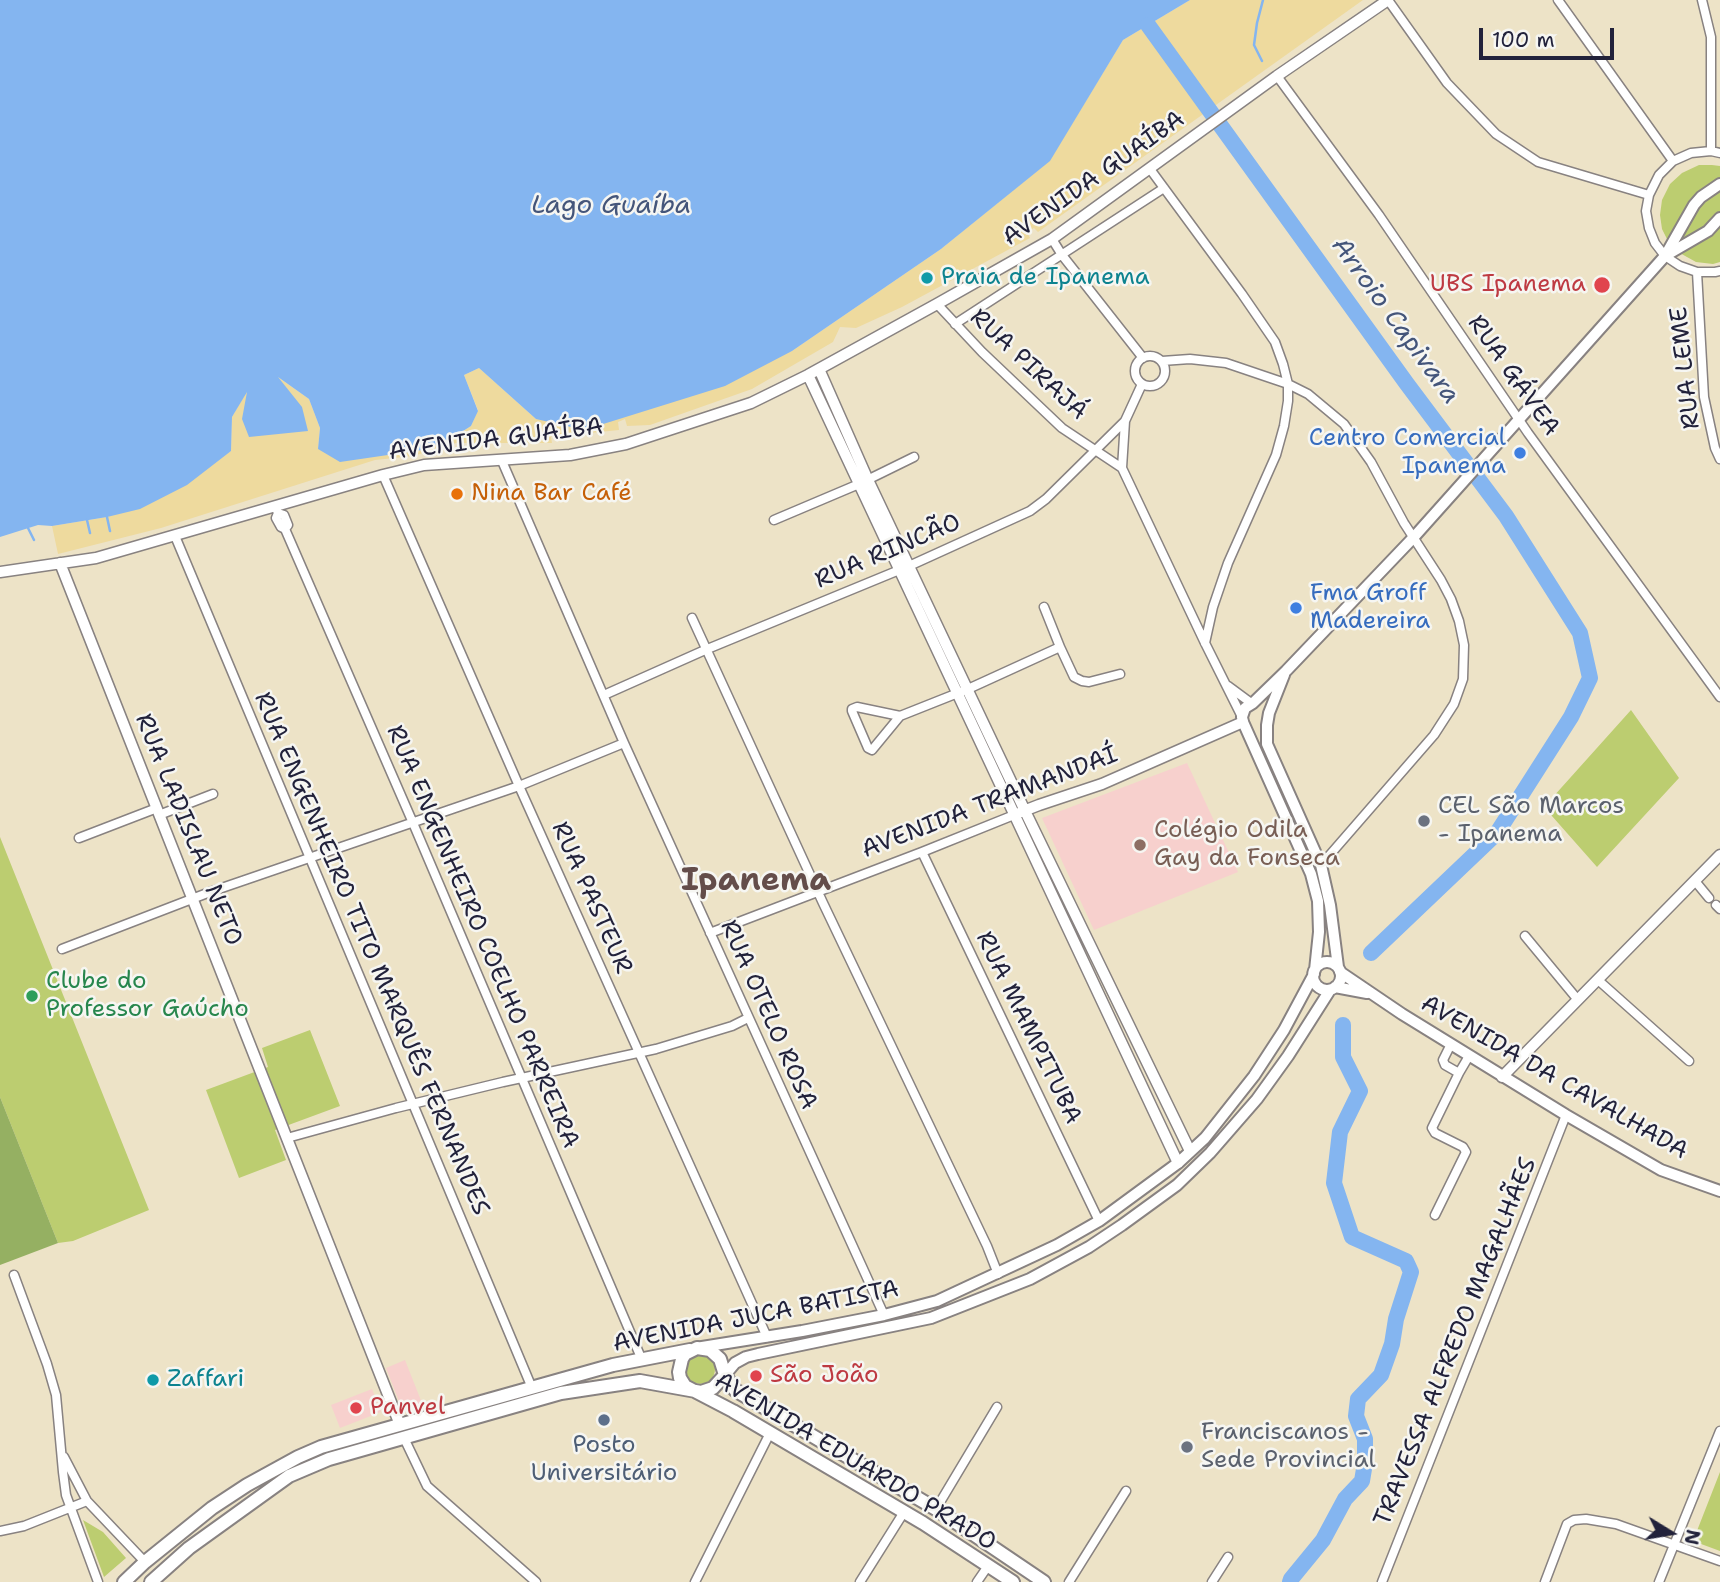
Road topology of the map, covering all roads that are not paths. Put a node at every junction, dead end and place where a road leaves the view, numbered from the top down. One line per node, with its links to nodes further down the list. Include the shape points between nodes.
1 (1388, 0): 4 (street, AVENIDA GUAÍBA); 10 (street, via 1447,83 1496,134 1538,162)
2 (1558, 0): 6 (street)
3 (1702, 0): 5 (street, via 1711,37)
4 (1277, 76): 7 (street, AVENIDA GUAÍBA); 27 (street, RUA GÁVEA)
5 (1715, 152): 6 (street, via 1691,153)
6 (1673, 162): 10 (street, via 1659,175)
7 (1150, 169): 9 (street); 13 (street, AVENIDA GUAÍBA)
8 (1720, 184): 12 (main road, via 1694,205)
9 (1164, 188): 15 (street, AVENIDA GUAÍBA); 26 (street, via 1275,342)
10 (1649, 195): 16 (street, via 1648,228)
11 (1720, 218): 14 (main road)
12 (1679, 231): 14 (main road, via 1680,242); 16 (main road)
13 (1052, 239): 15 (street); 19 (street, AVENIDA GUAÍBA)
14 (1688, 244): 16 (main road)
15 (1062, 255): 20 (street, AVENIDA GUAÍBA); 21 (street)
16 (1665, 256): 18 (street); 27 (main road)
17 (1720, 271): 18 (street)
18 (1697, 272): 31 (street, RUA LEME, via 1704,397)
19 (937, 304): 20 (street, RUA PIRAJÁ); 23 (street, AVENIDA GUAÍBA)
20 (955, 324): 29 (street, RUA PIRAJÁ, via 1062,428)
21 (1143, 358): 22 (street); 25 (street, via 1135,370)
22 (1162, 361): 25 (street, via 1166,375 1162,382); 26 (street, via 1226,363)
23 (819, 369): 24 (street, AVENIDA GUAÍBA); 35 (street)
24 (808, 375): 32 (street, AVENIDA GUAÍBA, via 751,403 626,444); 35 (street)
25 (1142, 384): 28 (street, RUA RINCÃO)
26 (1288, 384): 39 (street, via 1344,424); 45 (street, via 1276,455 1228,563)
27 (1519, 419): 39 (main road); 53 (street, RUA GÁVEA)
28 (1125, 421): 29 (street, RUA RINCÃO); 33 (street)
29 (1096, 450): 33 (street, RUA PIRAJÁ); 41 (street, RUA RINCÃO, via 1030,511)
30 (914, 457): 35 (street)
31 (1720, 459)
32 (502, 461): 34 (street, AVENIDA GUAÍBA, via 424,465); 52 (street, RUA OTELO ROSA)
33 (1122, 468): 45 (street)
34 (383, 475): 36 (street, AVENIDA GUAÍBA); 59 (street, RUA PASTEUR)
35 (864, 482): 37 (street); 41 (street)
36 (277, 509): 38 (street, AVENIDA GUAÍBA); 64 (street, RUA ENGENHEIRO COELHO PARREIRA, via 276,518 285,529)
37 (774, 520)
38 (175, 536): 40 (street, AVENIDA GUAÍBA); 68 (street, RUA ENGENHEIRO TITO MARQUÊS FERNANDES)
39 (1413, 538): 48 (main road); 69 (street, via 1441,580 1459,621 1463,679 1434,736)
40 (60, 563): 42 (street, AVENIDA GUAÍBA); 62 (street, RUA LADISLAU NETO)
41 (904, 568): 47 (street, RUA RINCÃO); 51 (street)
42 (0, 572)
43 (1044, 607): 46 (street)
44 (692, 618): 47 (street)
45 (1205, 643): 50 (street)
46 (1060, 646): 49 (street, via 1074,677 1082,681); 51 (street)
47 (705, 650): 52 (street, RUA RINCÃO); 71 (street)
48 (1286, 671): 54 (main road); 56 (main road)
49 (1120, 674)
50 (1226, 684): 54 (street); 57 (street)
51 (962, 691): 55 (street); 61 (street); 63 (street)
52 (604, 695): 58 (street, RUA OTELO ROSA)
53 (1720, 697)
54 (1252, 703): 56 (main road, via 1263,705); 57 (main road, via 1245,708)
55 (901, 716): 55 (street, via 857,707 852,709 870,750)
56 (1268, 719): 57 (main road, via 1257,730); 69 (main road, via 1267,744)
57 (1244, 722): 61 (street, AVENIDA TRAMANDAÍ, via 1102,784); 80 (main road, via 1311,874 1318,901)
58 (624, 743): 59 (street); 76 (street, RUA OTELO ROSA)
59 (519, 786): 64 (street); 89 (street, RUA PASTEUR)
60 (213, 794): 62 (street)
61 (1025, 811): 63 (street, AVENIDA TRAMANDAÍ); 74 (street)
62 (158, 812): 65 (street); 72 (street, RUA LADISLAU NETO)
63 (1014, 815): 66 (street, AVENIDA TRAMANDAÍ); 75 (street)
64 (413, 822): 68 (street); 94 (street, RUA ENGENHEIRO COELHO PARREIRA)
65 (79, 838)
66 (922, 852): 71 (street, AVENIDA TRAMANDAÍ); 102 (street, RUA MAMPITUBA)
67 (1720, 855): 70 (street)
68 (309, 858): 72 (street); 95 (street, RUA ENGENHEIRO TITO MARQUÊS FERNANDES)
69 (1321, 865): 79 (main road)
70 (1695, 881): 73 (street); 81 (street)
71 (818, 892): 76 (street, AVENIDA TRAMANDAÍ); 103 (street)
72 (192, 898): 78 (street); 97 (street, RUA LADISLAU NETO)
73 (1715, 904)
74 (1082, 926): 75 (street); 86 (street)
75 (1070, 932): 87 (street)
76 (710, 933): 85 (street, RUA OTELO ROSA)
77 (1525, 936): 84 (street)
78 (62, 949)
79 (1339, 970): 80 (main road, via 1328,962); 82 (main road, via 1341,978); 83 (main road, AVENIDA DA CAVALHADA)
80 (1315, 972): 82 (main road, via 1320,988); 98 (main road, AVENIDA JUCA BATISTA, via 1254,1076)
81 (1598, 980): 84 (street); 91 (street)
82 (1332, 989): 83 (main road, AVENIDA DA CAVALHADA); 109 (main road, AVENIDA JUCA BATISTA, via 1257,1099 1210,1153 1177,1185 1089,1247 1030,1279 931,1318 758,1354 735,1363)
83 (1370, 993): 88 (main road, AVENIDA DA CAVALHADA)
84 (1578, 1000): 93 (street)
85 (748, 1018): 89 (street); 105 (street, RUA OTELO ROSA)
86 (1132, 1031): 87 (street); 98 (street)
87 (1120, 1038): 99 (street)
88 (1451, 1044): 90 (main road, AVENIDA DA CAVALHADA); 92 (street, via 1443,1062)
89 (639, 1053): 94 (street); 106 (street, RUA PASTEUR)
90 (1469, 1056): 92 (street); 93 (main road, AVENIDA DA CAVALHADA)
91 (1689, 1060)
92 (1458, 1073): 101 (street, via 1432,1128 1466,1152)
93 (1502, 1077): 96 (main road, AVENIDA DA CAVALHADA)
94 (522, 1078): 95 (street); 108 (street, RUA ENGENHEIRO COELHO PARREIRA)
95 (413, 1104): 97 (street); 110 (street, RUA ENGENHEIRO TITO MARQUÊS FERNANDES)
96 (1566, 1115): 100 (main road, AVENIDA DA CAVALHADA, via 1661,1170); 140 (street, TRAVESSA ALFREDO MAGALHÃES)
97 (287, 1138): 113 (street, RUA LADISLAU NETO)
98 (1191, 1151): 99 (main road, AVENIDA JUCA BATISTA)
99 (1178, 1163): 102 (main road, AVENIDA JUCA BATISTA)
100 (1720, 1191)
101 (1435, 1215)
102 (1099, 1221): 103 (main road, AVENIDA JUCA BATISTA)
103 (998, 1274): 105 (main road, AVENIDA JUCA BATISTA, via 937,1301)
104 (14, 1275): 117 (street, via 56,1395)
105 (884, 1315): 106 (main road, AVENIDA JUCA BATISTA)
106 (767, 1337): 107 (main road, AVENIDA JUCA BATISTA)
107 (697, 1348): 108 (main road, AVENIDA JUCA BATISTA); 109 (main road, AVENIDA EDUARDO PRADO, via 716,1354); 111 (main road, AVENIDA EDUARDO PRADO, via 681,1359 679,1372 685,1386)
108 (642, 1360): 110 (main road, AVENIDA JUCA BATISTA)
109 (725, 1374): 111 (main road, AVENIDA JUCA BATISTA, via 708,1391); 121 (main road, AVENIDA EDUARDO PRADO, via 735,1390)
110 (532, 1388): 113 (main road, AVENIDA JUCA BATISTA)
111 (694, 1391): 115 (main road, AVENIDA EDUARDO PRADO); 116 (main road, AVENIDA JUCA BATISTA, via 640,1381 588,1388)
112 (997, 1407): 121 (street)
113 (400, 1424): 126 (main road, AVENIDA JUCA BATISTA, via 298,1457 212,1508)
114 (1720, 1431): 124 (street)
115 (769, 1433): 122 (main road, AVENIDA EDUARDO PRADO); 134 (street)
116 (404, 1438): 132 (main road, AVENIDA JUCA BATISTA, via 329,1459 289,1476 189,1548); 133 (street, via 427,1486)
117 (62, 1454): 119 (street); 120 (street)
118 (1126, 1492): 138 (street)
119 (87, 1501): 120 (street); 126 (street)
120 (71, 1507): 123 (street); 130 (street)
121 (936, 1508): 129 (main road, AVENIDA EDUARDO PRADO)
122 (904, 1512): 128 (main road, AVENIDA EDUARDO PRADO); 135 (street)
123 (0, 1531)
124 (1674, 1545): 127 (street); 141 (street, via 1616,1524 1574,1520 1567,1524); 142 (street)
125 (1228, 1557): 139 (street)
126 (145, 1562): 131 (main road, AVENIDA JUCA BATISTA)
127 (1720, 1562)
128 (988, 1566): 136 (street); 137 (main road, AVENIDA EDUARDO PRADO)
129 (1042, 1580): 137 (main road, via 1024,1575)
130 (98, 1582)
131 (124, 1582)
132 (151, 1582)
133 (536, 1582)
134 (695, 1582)
135 (860, 1582)
136 (977, 1582)
137 (1014, 1582)
138 (1069, 1582)
139 (1212, 1582)
140 (1382, 1582)
141 (1545, 1582)
142 (1659, 1582)

